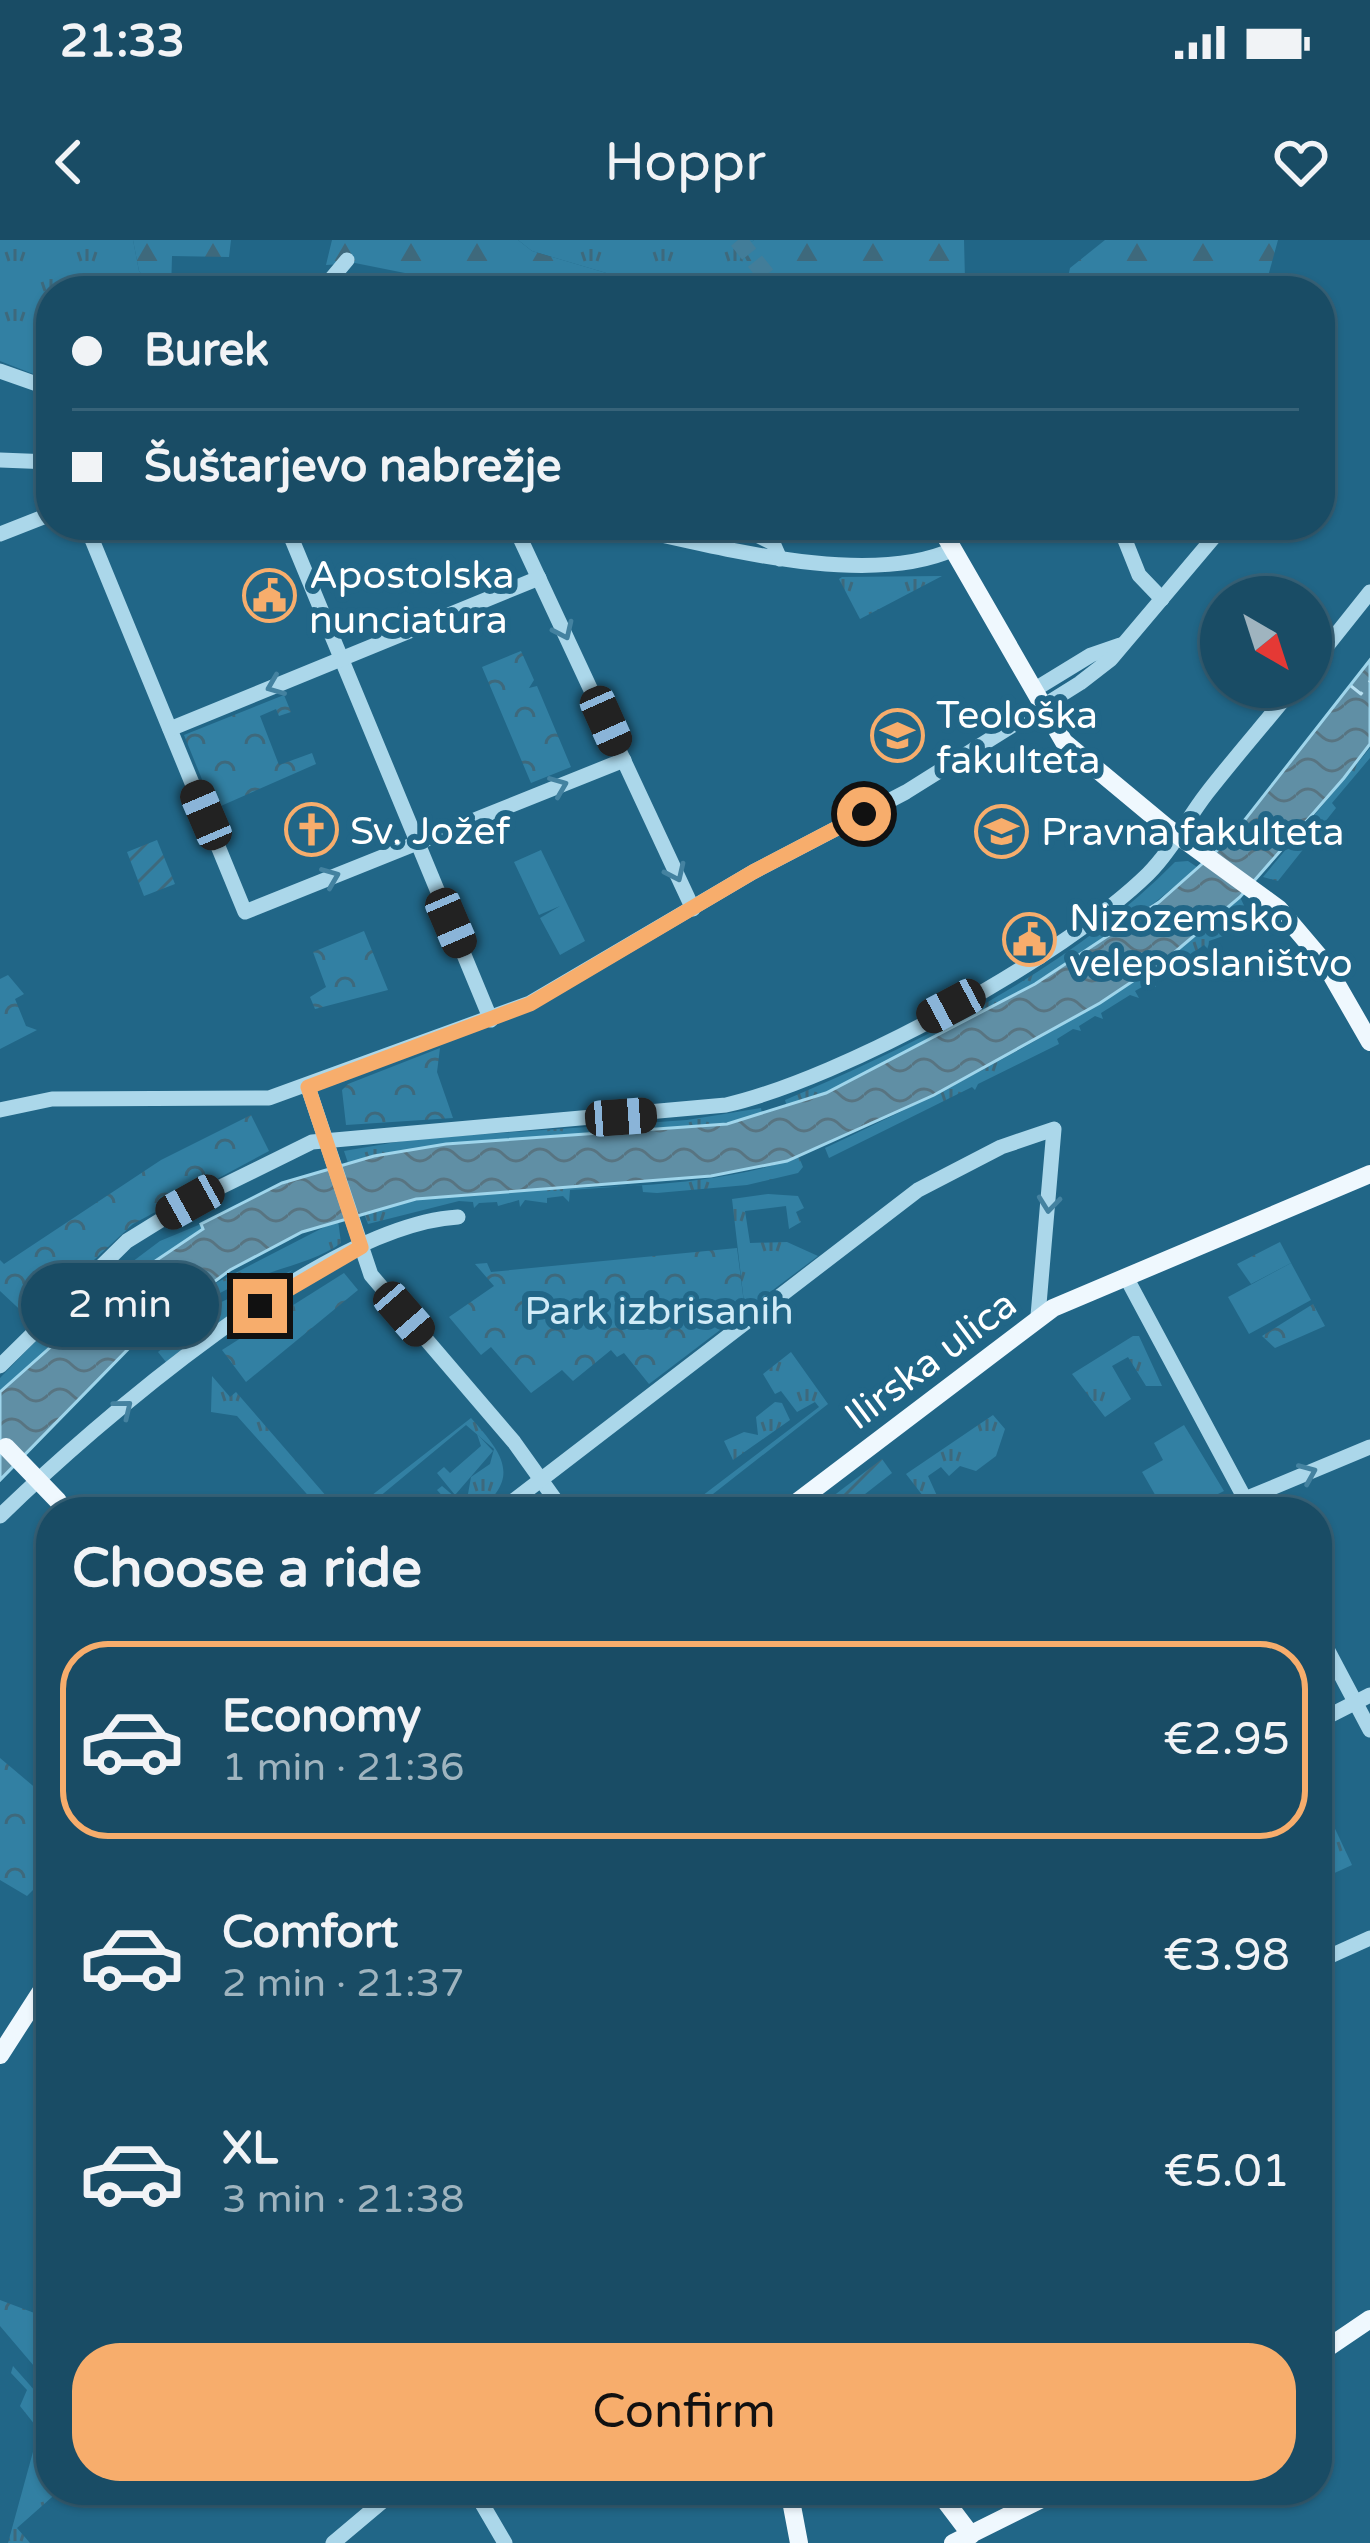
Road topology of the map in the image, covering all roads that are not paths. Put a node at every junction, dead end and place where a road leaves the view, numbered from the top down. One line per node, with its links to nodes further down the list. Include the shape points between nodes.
1 (347, 260): 2 (street)
2 (329, 276)
3 (0, 370): 4 (street)
4 (36, 383)
5 (0, 460): 6 (street)
6 (36, 461)
7 (36, 520): 8 (street)
8 (0, 534)
9 (92, 540): 26 (street)
10 (292, 540): 23 (street)
11 (521, 540): 19 (street)
12 (688, 540): 18 (street)
13 (767, 540): 18 (street)
14 (948, 540): 17 (main road)
15 (1125, 540): 21 (street, via 1138,575)
16 (1211, 540): 21 (street)
17 (954, 549): 18 (street, via 908,561); 24 (main road)
18 (780, 559)
19 (539, 578): 23 (street); 27 (street, one-way to 27)
20 (1370, 592): 22 (street)
21 (1162, 599): 24 (street, via 1101,669)
22 (1332, 640)
23 (341, 659): 26 (street, one-way to 26); 29 (street)
24 (1041, 697): 28 (main road, via 1072,751); 30 (street, via 906,792)
25 (1277, 708): 28 (street)
26 (170, 729): 29 (street, one-way to 29, via 245,912)
27 (624, 760): 29 (street, one-way to 27); 30 (street, one-way to 30)
28 (1180, 836): 32 (main road, via 1261,894 1311,944); 35 (street, via 1118,902 1059,944 778,1090 654,1114)
29 (417, 842): 31 (street)
30 (693, 909): 31 (street, via 605,964)
31 (490, 1020): 33 (street)
32 (1370, 1042)
33 (308, 1087): 34 (street, via 242,1101 68,1099); 35 (street)
34 (0, 1110)
35 (326, 1139): 38 (street); 41 (street, via 152,1224 90,1273)
36 (1370, 1174): 39 (main road, Ilirska ulica)
37 (458, 1217): 38 (street)
38 (361, 1247): 44 (street, via 377,1283); 51 (street, one-way to 38, via 198,1349)
39 (1126, 1277): 40 (main road, Ilirska ulica); 49 (street)
40 (1038, 1316): 44 (street, one-way to 40, via 930,1183 1054,1130); 48 (main road, Ilirska ulica)
41 (0, 1366)
42 (3, 1445): 45 (main road, bridge)
43 (1370, 1447): 50 (street, one-way to 43)
44 (541, 1478): 46 (street); 47 (street)
45 (52, 1497)
46 (518, 1497)
47 (554, 1497)
48 (803, 1497)
49 (1244, 1497)
50 (1267, 1497)
51 (0, 1516)
52 (1332, 1652): 53 (street)
53 (1363, 1698): 54 (street); 55 (street)
54 (1332, 1714)
55 (1370, 1730)
56 (1370, 1938): 57 (street)
57 (1332, 1955)
58 (36, 2000): 59 (main road)
59 (0, 2056)
60 (1370, 2319): 61 (main road)
61 (1332, 2345)
62 (378, 2505): 68 (street)
63 (483, 2505): 69 (street)
64 (792, 2505): 70 (main road)
65 (945, 2505): 67 (main road)
66 (1030, 2505): 67 (main road)
67 (962, 2539)
68 (333, 2543)
69 (505, 2543)
70 (799, 2543)

